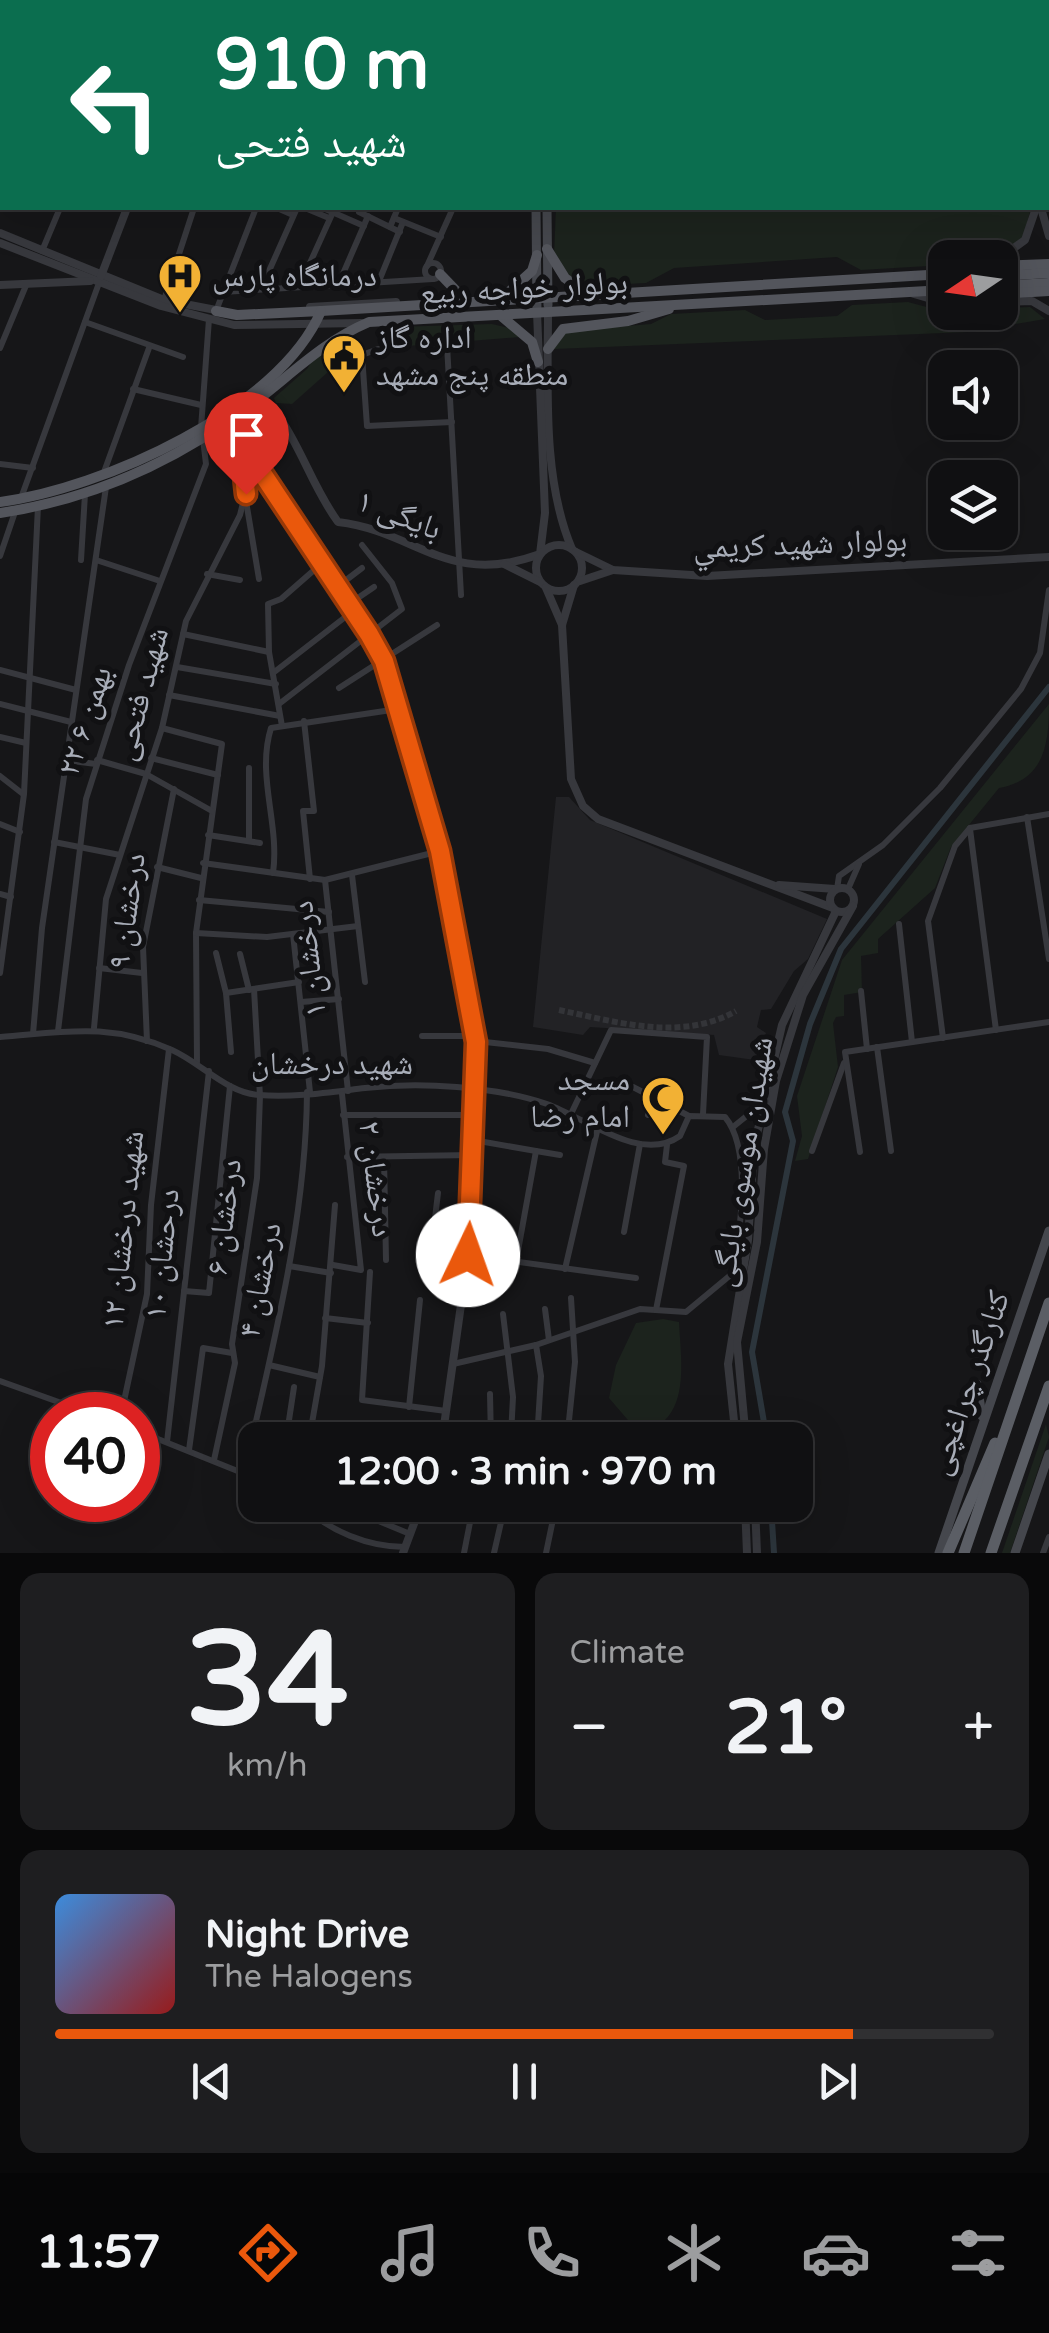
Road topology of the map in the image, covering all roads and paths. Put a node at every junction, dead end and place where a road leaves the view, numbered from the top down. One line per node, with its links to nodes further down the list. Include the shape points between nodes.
1 (59, 210): 27 (street)
2 (125, 210): 35 (street)
3 (193, 210): 52 (street)
4 (255, 210): 46 (street, ۲۲ بهمن ۶)
5 (322, 210): 14 (street)
6 (360, 210): 15 (street); 17 (street)
7 (397, 210): 16 (street)
8 (452, 210): 24 (street)
9 (536, 210): 28 (main road)
10 (547, 210): 28 (main road)
11 (1037, 210): 26 (street)
12 (1039, 210): 23 (street)
13 (295, 211): 43 (street)
14 (331, 215): 17 (street); 41 (street)
15 (368, 216): 19 (street); 20 (street)
16 (394, 218): 18 (street); 20 (street)
17 (355, 222): 19 (street)
18 (403, 222): 24 (street); 37 (street)
19 (364, 226): 38 (street)
20 (390, 227): 21 (street)
21 (400, 232)
22 (0, 234): 27 (street, بولوار خواجه ربیع)
23 (1049, 236)
24 (441, 238): 31 (street)
25 (0, 243): 35 (street, بولوار خواجه ربیع)
26 (1018, 246)
27 (42, 251): 35 (street, بولوار خواجه ربیع)
28 (542, 252): 49 (main road); 50 (main road); 53 (main road)
29 (1018, 263): 30 (main road)
30 (1049, 264)
31 (432, 271): 37 (street); 54 (main road); 56 (main road, via 444,285)
32 (1049, 273): 34 (main road)
33 (928, 275): 49 (main road, بولوار خواجه ربیع)
34 (1018, 275)
35 (98, 280): 36 (street); 52 (street, بولوار خواجه ربیع); 63 (street, بولوار خواجه ربیع); 64 (street)
36 (28, 282): 40 (street); 68 (street)
37 (379, 282): 38 (street)
38 (339, 283): 41 (street)
39 (1049, 283): 42 (main road)
40 (0, 285)
41 (300, 285): 43 (street)
42 (1018, 285)
43 (261, 288): 46 (street)
44 (928, 291): 47 (main road, بولوار خواجه ربیع)
45 (1049, 291): 48 (main road)
46 (222, 292): 63 (street, ۲۲ بهمن ۶)
47 (910, 292): 51 (street); 58 (main road, بولوار خواجه ربیع)
48 (1018, 293)
49 (587, 294): 50 (main road, بولوار خواجه ربیع)
50 (542, 297): 53 (main road, بولوار خواجه ربیع); 61 (main road)
51 (928, 298)
52 (164, 300): 63 (street, بولوار خواجه ربیع)
53 (500, 300): 54 (main road, بولوار خواجه ربیع)
54 (466, 301): 56 (main road, بولوار خواجه ربیع)
55 (1018, 301): 59 (street, via 1032,300)
56 (441, 302): 57 (main road, بولوار خواجه ربیع)
57 (425, 303): 60 (main road); 63 (street, بولوار خواجه ربیع)
58 (684, 304): 61 (main road, بولوار خواجه ربیع); 71 (main road, via 628,321 563,329)
59 (1049, 311)
60 (321, 312): 63 (main road); 66 (main road)
61 (542, 312): 62 (main road, بولوار خواجه ربیع); 71 (street); 74 (street)
62 (500, 314): 65 (main road, بولوار خواجه ربیع); 74 (main road, via 532,342)
63 (213, 315): 66 (street, بولوار خواجه ربیع, via 252,327); 76 (street, ۲۲ بهمن ۶)
64 (85, 322): 69 (street); 83 (street)
65 (369, 322): 66 (street, بولوار خواجه ربیع); 70 (main road)
66 (318, 325): 70 (main road); 80 (main road)
67 (447, 345): 78 (street)
68 (0, 348)
69 (150, 348): 73 (street); 75 (street)
70 (316, 349): 79 (main road)
71 (548, 349): 92 (street, via 559,512)
72 (378, 350): 78 (street, via 362,355 367,426)
73 (183, 358)
74 (538, 362): 93 (street, via 546,513)
75 (133, 390): 76 (street); 84 (street)
76 (201, 405): 80 (street, ۲۲ بهمن ۶)
77 (278, 415): 98 (street, بایگی ۱, via 338,522)
78 (452, 422): 98 (street)
79 (227, 423): 80 (main road); 81 (street)
80 (202, 434): 84 (main road); 106 (street, ۲۲ بهمن ۶, via 206,464)
81 (240, 440): 86 (street, شهید فتحی); 99 (street)
82 (0, 464): 83 (street)
83 (33, 468): 88 (street)
84 (104, 483): 85 (main road); 88 (main road); 97 (street)
85 (85, 494): 89 (main road); 96 (street)
86 (246, 494): 103 (street, شهید فتحی); 104 (street)
87 (0, 502): 88 (main road)
88 (18, 505): 89 (main road); 90 (main road); 94 (street)
89 (38, 506): 123 (street)
90 (0, 513)
91 (362, 545): 117 (street, via 392,583 402,610)
92 (574, 550): 93 (street, via 552,545); 102 (street, بولوار شهيد كريمي); 107 (street, via 582,567)
93 (540, 554): 100 (street); 108 (street, via 536,568)
94 (0, 556)
95 (1049, 557): 102 (street, بولوار شهيد كريمي, via 707,576)
96 (81, 560)
97 (96, 560): 106 (street); 126 (street)
98 (460, 562): 100 (street, بایگی ۱); 112 (street)
99 (321, 564): 109 (street); 118 (street, via 268,604)
100 (504, 564): 108 (street)
101 (362, 568): 109 (street)
102 (613, 570): 107 (street, بولوار شهيد كريمي)
103 (207, 574): 105 (street); 116 (street, شهید فتحی)
104 (259, 579)
105 (240, 580)
106 (160, 581): 141 (street, ۲۲ بهمن ۶)
107 (576, 583): 108 (street, via 560,591); 115 (street)
108 (543, 585): 115 (street)
109 (337, 587): 113 (street)
110 (374, 587): 113 (street)
111 (1049, 590): 162 (street, via 1040,653 1021,689 940,788)
112 (461, 595)
113 (351, 608): 117 (street); 122 (street)
114 (437, 625): 119 (street)
115 (562, 625): 169 (street, via 571,779 582,806 598,819)
116 (183, 634): 118 (street); 120 (street, شهید فتحی)
117 (369, 634): 119 (street); 129 (street)
118 (269, 652): 122 (street)
119 (384, 661): 125 (street); 130 (street)
120 (176, 667): 124 (street); 127 (street, شهید فتحی)
121 (0, 670): 123 (street)
122 (274, 673): 124 (street)
123 (30, 679): 126 (street); 131 (street)
124 (276, 684): 129 (street)
125 (339, 688)
126 (76, 690): 134 (street)
127 (170, 695): 132 (street); 136 (street, شهید فتحی)
128 (0, 704): 131 (street)
129 (278, 704): 132 (street)
130 (398, 708): 133 (street); 159 (street)
131 (28, 711): 134 (street); 138 (street)
132 (280, 716): 135 (street)
133 (304, 721): 135 (street); 167 (street, via 314,811 302,811)
134 (71, 722): 140 (street)
135 (282, 726): 164 (street, via 271,728 266,744)
136 (162, 728): 139 (street, شهید فتحی); 144 (street, via 222,744)
137 (0, 737): 138 (street)
138 (26, 743): 147 (street)
139 (151, 758): 143 (street, شهید فتحی); 144 (street)
140 (65, 760): 141 (street); 156 (street)
141 (97, 762): 143 (street); 158 (street, ۲۲ بهمن ۶)
142 (249, 768): 155 (street)
143 (146, 774): 146 (street); 160 (street, شهید فتحی)
144 (218, 774): 148 (street)
145 (0, 776): 147 (street)
146 (174, 789): 148 (street); 163 (street, درخشان ۹)
147 (24, 794): 153 (street)
148 (212, 811): 154 (street)
149 (1049, 814): 150 (street)
150 (1028, 817): 152 (street); 185 (street)
151 (0, 824): 153 (street)
152 (970, 828): 198 (street); 203 (street, via 955,846 928,921)
153 (20, 832): 173 (street)
154 (208, 834): 155 (street); 161 (street)
155 (249, 841): 157 (street)
156 (54, 842): 158 (street); 200 (street)
157 (260, 842)
158 (80, 846): 160 (street); 199 (street, ۲۲ بهمن ۶)
159 (440, 851): 165 (street); 204 (street)
160 (120, 855): 186 (street, شهید فتحی, via 106,898)
161 (203, 863): 164 (street); 166 (street)
162 (860, 863): 170 (street, via 839,876); 171 (street)
163 (157, 867): 166 (street); 188 (street, درخشان ۹)
164 (273, 872): 167 (street)
165 (352, 875): 168 (street); 179 (street)
166 (202, 878): 174 (street)
167 (310, 879): 168 (street)
168 (326, 880): 177 (street, درخشان ۱)
169 (764, 884): 170 (street); 176 (street)
170 (836, 889): 171 (street); 176 (street, via 830,898)
171 (848, 889): 175 (street)
172 (0, 894): 173 (street)
173 (11, 897): 187 (street)
174 (199, 900): 177 (street); 181 (street)
175 (853, 906): 176 (street); 295 (street, شهیدان موسوی بایگی, via 803,995 776,1081 738,1342)
176 (835, 909): 223 (street, شهیدان موسوی بایگی, via 782,1024)
177 (329, 912): 180 (street, درخشان ۱)
178 (899, 924): 206 (street)
179 (358, 926): 180 (street); 190 (street)
180 (331, 930): 182 (street); 194 (street, درخشان ۱)
181 (196, 933): 182 (street); 212 (street)
182 (293, 934): 189 (street, درخشان ۴)
183 (216, 953): 193 (street)
184 (240, 954): 191 (street, درخشان ۶)
185 (1049, 960)
186 (99, 968): 188 (street); 197 (street, شهید فتحی)
187 (0, 973)
188 (142, 974): 205 (street, درخشان ۹)
189 (299, 982): 191 (street); 195 (street, درخشان ۴)
190 (365, 982)
191 (252, 989): 193 (street); 221 (street, درخشان ۶)
192 (860, 992): 209 (street)
193 (226, 993): 210 (street)
194 (339, 999): 195 (street); 220 (street, درخشان ۱)
195 (301, 1002): 218 (street, درخشان ۴)
196 (1049, 1022): 198 (street)
197 (94, 1028): 199 (street, شهید درخشان); 205 (street, شهید درخشان)
198 (996, 1030): 203 (street)
199 (58, 1031): 200 (street, شهید درخشان)
200 (33, 1034): 202 (street, شهید درخشان)
201 (422, 1036): 204 (street)
202 (0, 1037)
203 (943, 1038): 206 (street)
204 (475, 1039): 213 (street); 219 (street)
205 (147, 1041): 208 (street, شهید درخشان)
206 (912, 1042): 207 (street)
207 (877, 1047): 209 (street); 236 (street)
208 (169, 1049): 212 (street, شهید درخشان); 281 (street, شهید درخشان ۱۲, via 146,1294)
209 (866, 1049): 211 (street)
210 (231, 1052)
211 (845, 1055): 235 (street); 238 (street)
212 (197, 1062): 214 (street, شهید درخشان)
213 (595, 1062): 224 (street, via 611,1030 708,1037); 228 (street)
214 (209, 1071): 215 (street, شهید درخشان); 258 (street, درحشان ۱۰)
215 (230, 1086): 221 (street, شهید درخشان); 258 (street, via 209,1293)
216 (661, 1086): 222 (street)
217 (632, 1087): 222 (street)
218 (308, 1092): 220 (street, شهید درخشان); 221 (street, شهید درخشان); 252 (street, درخشان ۴)
219 (476, 1092): 220 (street, شهید درخشان, via 398,1086); 226 (street); 228 (street, شهید درخشان, via 547,1104)
220 (345, 1093): 225 (street, درخشان ۲)
221 (260, 1096): 270 (street, درخشان ۶, via 254,1208)
222 (655, 1100): 227 (street); 229 (street)
223 (761, 1111): 231 (street); 294 (street, شهیدان موسوی بایگی, via 729,1341)
224 (703, 1114): 229 (street); 231 (street, via 725,1117)
225 (342, 1115): 226 (street); 241 (street, درخشان ۲)
226 (475, 1115): 232 (street)
227 (648, 1115)
228 (570, 1116): 230 (street, شهید درخشان)
229 (689, 1116): 234 (street)
230 (598, 1127): 233 (street, شهید درخشان); 255 (street)
231 (733, 1127): 263 (street, via 742,1205 733,1272 686,1312)
232 (473, 1140): 237 (street); 239 (street)
233 (640, 1144): 234 (street, شهید درخشان); 246 (street)
234 (667, 1145): 263 (street, via 665,1162 684,1166)
235 (812, 1151)
236 (891, 1151)
237 (536, 1152): 240 (street); 251 (street)
238 (860, 1152)
239 (472, 1155): 242 (street); 248 (street)
240 (560, 1155)
241 (347, 1157): 242 (street); 256 (street, درخشان ۲)
242 (384, 1158): 250 (street)
243 (438, 1194): 247 (street)
244 (335, 1205): 254 (street)
245 (1049, 1230): 285 (main road, کنارگذر چراغچی)
246 (624, 1232)
247 (430, 1234): 248 (street); 253 (street)
248 (468, 1242): 249 (street)
249 (468, 1255): 251 (street); 272 (street)
250 (386, 1260)
251 (516, 1262): 255 (street)
252 (289, 1266): 254 (street); 273 (street, درخشان ۴)
253 (420, 1266)
254 (332, 1269): 256 (street); 265 (street)
255 (566, 1269): 257 (street)
256 (365, 1271): 266 (street, درخشان ۲)
257 (636, 1278)
258 (184, 1291): 297 (street, درحشان ۱۰)
259 (571, 1298): 267 (street)
260 (420, 1300): 283 (street)
261 (1049, 1303): 279 (highway)
262 (545, 1309): 268 (street)
263 (656, 1310): 267 (street, via 640,1309)
264 (503, 1314): 271 (street)
265 (325, 1318): 266 (street); 274 (street)
266 (368, 1323): 283 (street, درخشان ۲, via 362,1400)
267 (575, 1332): 268 (street); 293 (street)
268 (548, 1340): 269 (street)
269 (536, 1344): 271 (street); 292 (street)
270 (232, 1349): 298 (street, via 203,1348); 300 (street, درخشان ۶, via 235,1363)
271 (508, 1351): 272 (street); 291 (street)
272 (453, 1364): 284 (street)
273 (269, 1365): 274 (street); 286 (street, درخشان ۴)
274 (320, 1376): 288 (street)
275 (0, 1381): 280 (street)
276 (977, 1384): 285 (main road)
277 (1049, 1386): 321 (highway)
278 (294, 1387): 287 (street)
279 (1020, 1389): 319 (highway); 320 (highway)
280 (31, 1392)
281 (126, 1392)
282 (490, 1394): 290 (street)
283 (408, 1407): 284 (street)
284 (446, 1411): 289 (street)
285 (983, 1420): 318 (main road, کنارگذر چراغچی)
286 (256, 1422)
287 (289, 1422)
288 (312, 1422)
289 (445, 1422)
290 (491, 1422)
291 (512, 1422)
292 (537, 1422)
293 (568, 1422)
294 (734, 1422)
295 (745, 1422)
296 (160, 1439): 297 (street)
297 (167, 1442): 298 (street)
298 (189, 1450): 300 (street)
299 (1049, 1454): 322 (main road)
300 (214, 1460): 301 (street)
301 (238, 1471)
302 (323, 1522): 312 (street)
303 (381, 1522): 310 (street)
304 (415, 1522): 310 (street)
305 (470, 1522): 313 (street)
306 (501, 1522): 314 (street)
307 (552, 1522): 315 (street)
308 (746, 1522): 316 (street)
309 (756, 1522): 317 (street)
310 (410, 1534): 312 (street)
311 (1049, 1537): 323 (street)
312 (404, 1550)
313 (464, 1553)
314 (494, 1553)
315 (546, 1553)
316 (747, 1553)
317 (757, 1553)
318 (939, 1553)
319 (948, 1553)
320 (964, 1553)
321 (994, 1553)
322 (1014, 1553)
323 (1044, 1553)

